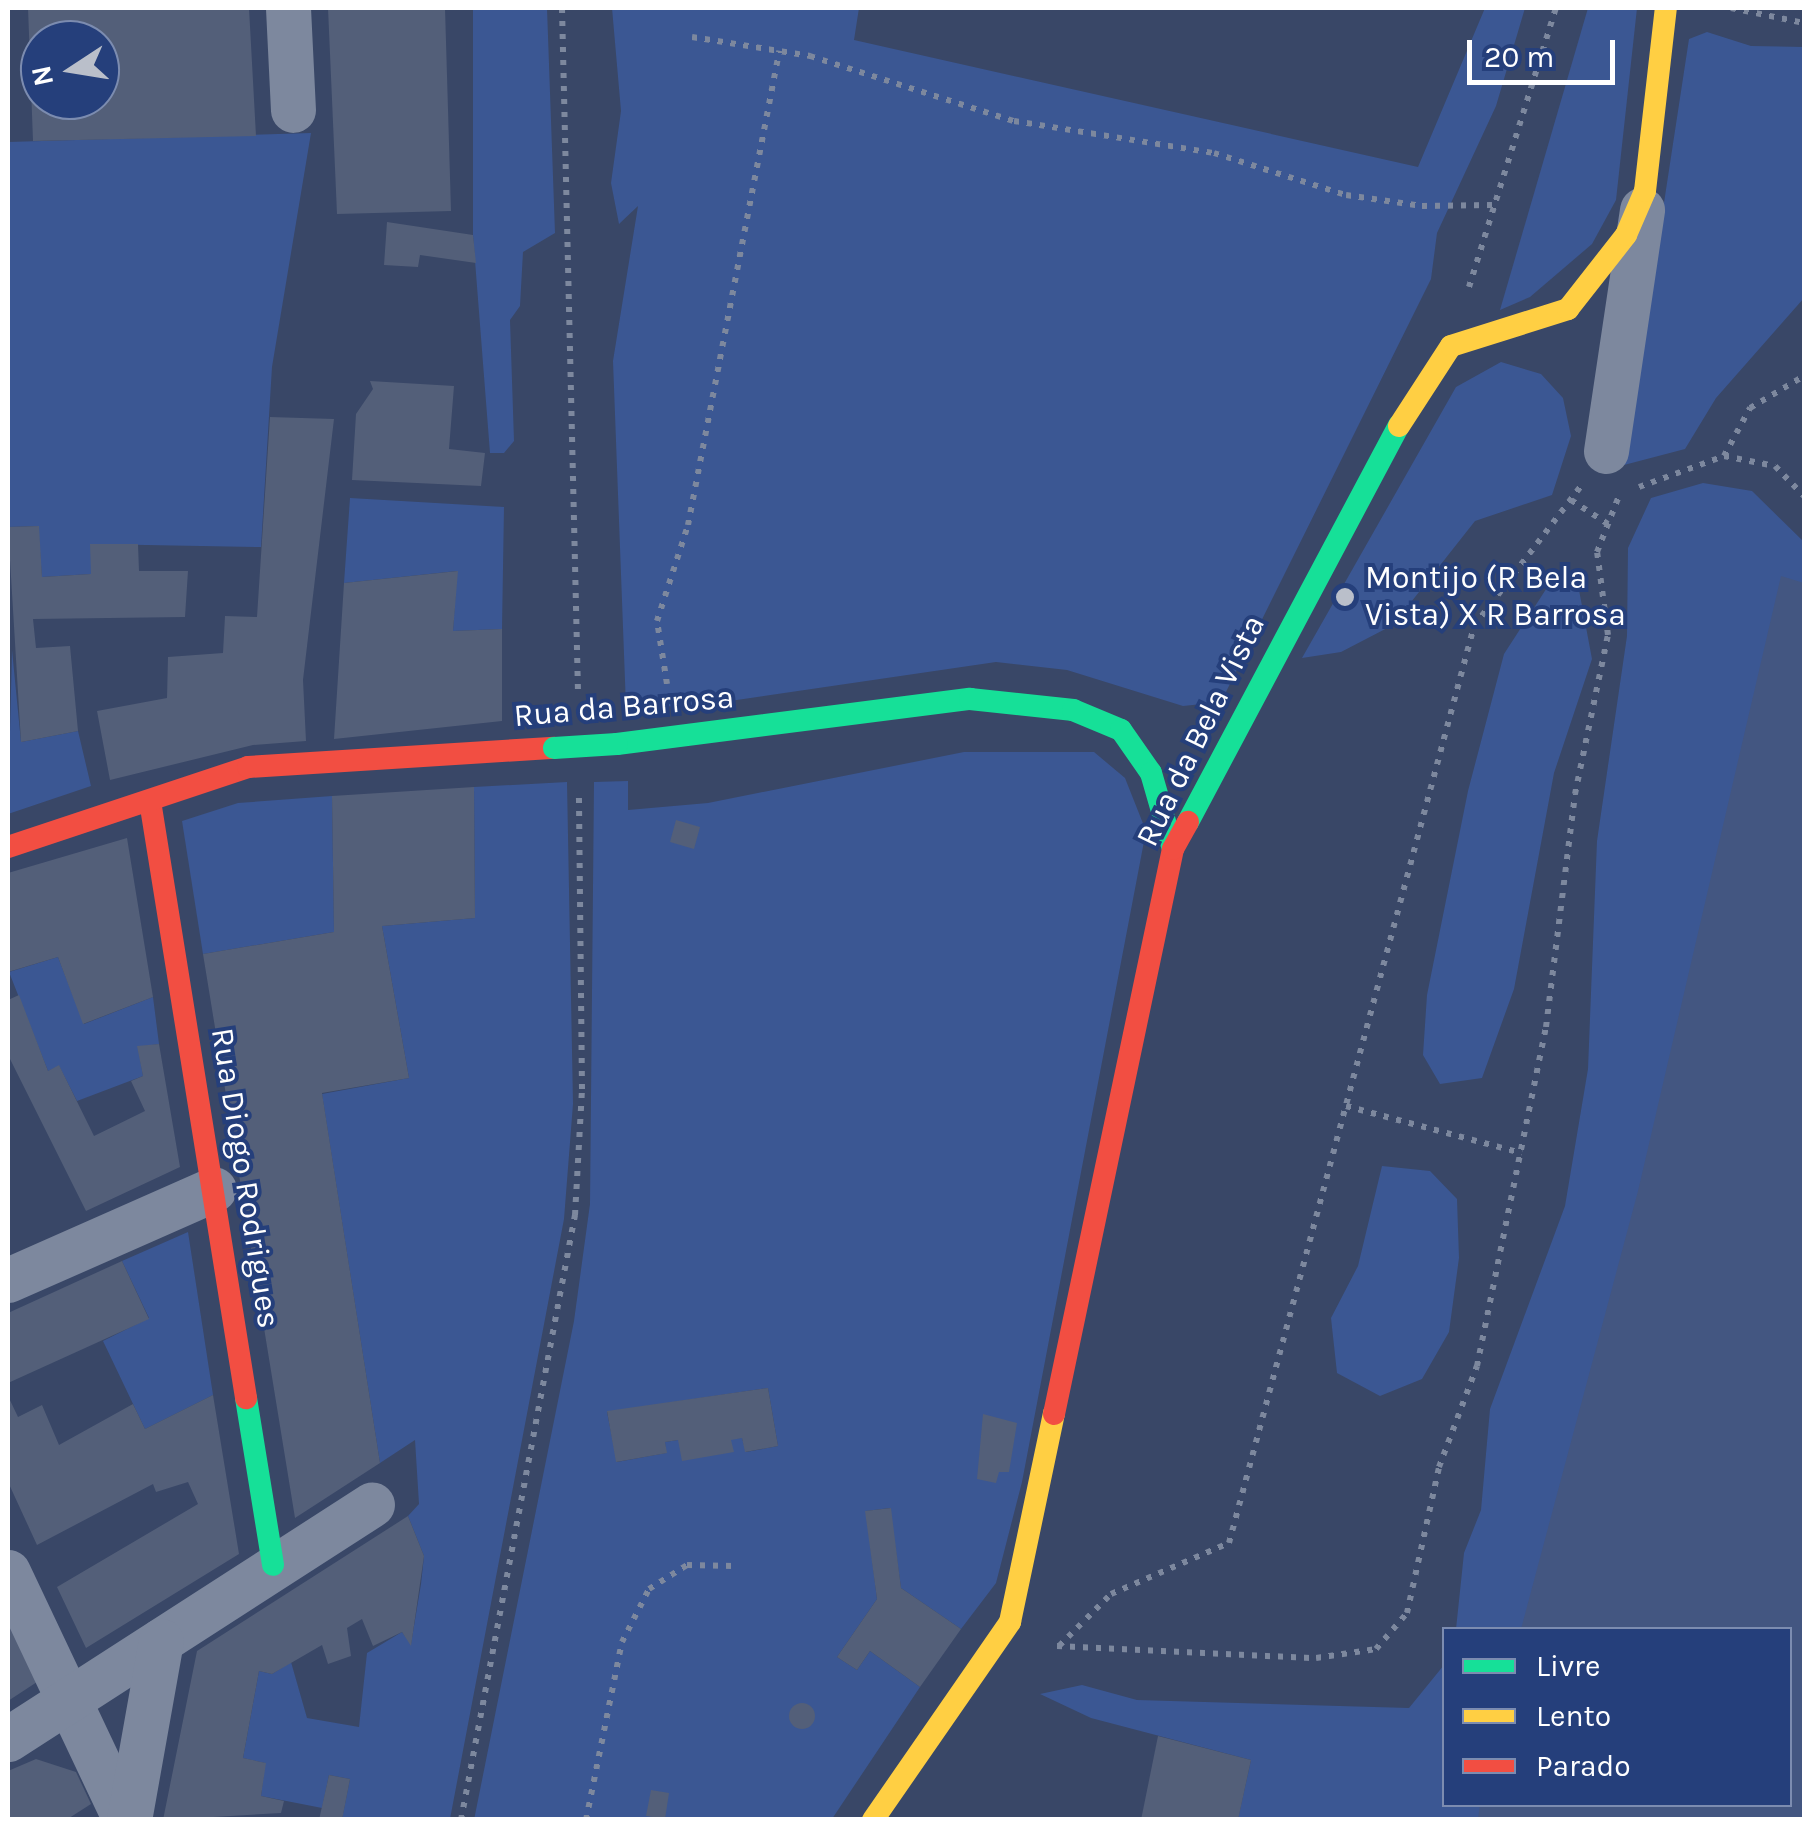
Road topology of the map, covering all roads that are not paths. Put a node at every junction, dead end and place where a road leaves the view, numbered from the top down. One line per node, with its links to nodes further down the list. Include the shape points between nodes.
1 (288, 8): 3 (street)
2 (1666, 8): 4 (street)
3 (293, 110)
4 (1646, 191): 5 (street); 8 (street, Rua da Bela Vista, via 1626,235 1568,310 1452,346 1404,408)
5 (1606, 450)
6 (150, 801): 7 (street, Rua da Barrosa); 8 (street, Rua da Barrosa, bridge, via 248,766 658,742 970,699 1073,710 1121,730 1151,773); 9 (street, Rua Diogo Rodrigues)
7 (8, 847)
8 (1173, 848): 18 (street, Rua da Bela Vista, via 1006,1629)
9 (214, 1189): 10 (street); 12 (street, Rua Diogo Rodrigues)
10 (8, 1280)
11 (372, 1504): 12 (street)
12 (273, 1565): 14 (street)
13 (8, 1572): 15 (street)
14 (161, 1641): 15 (street); 17 (street)
15 (67, 1700): 16 (street); 17 (street)
16 (8, 1738)
17 (127, 1820)
18 (873, 1820)

